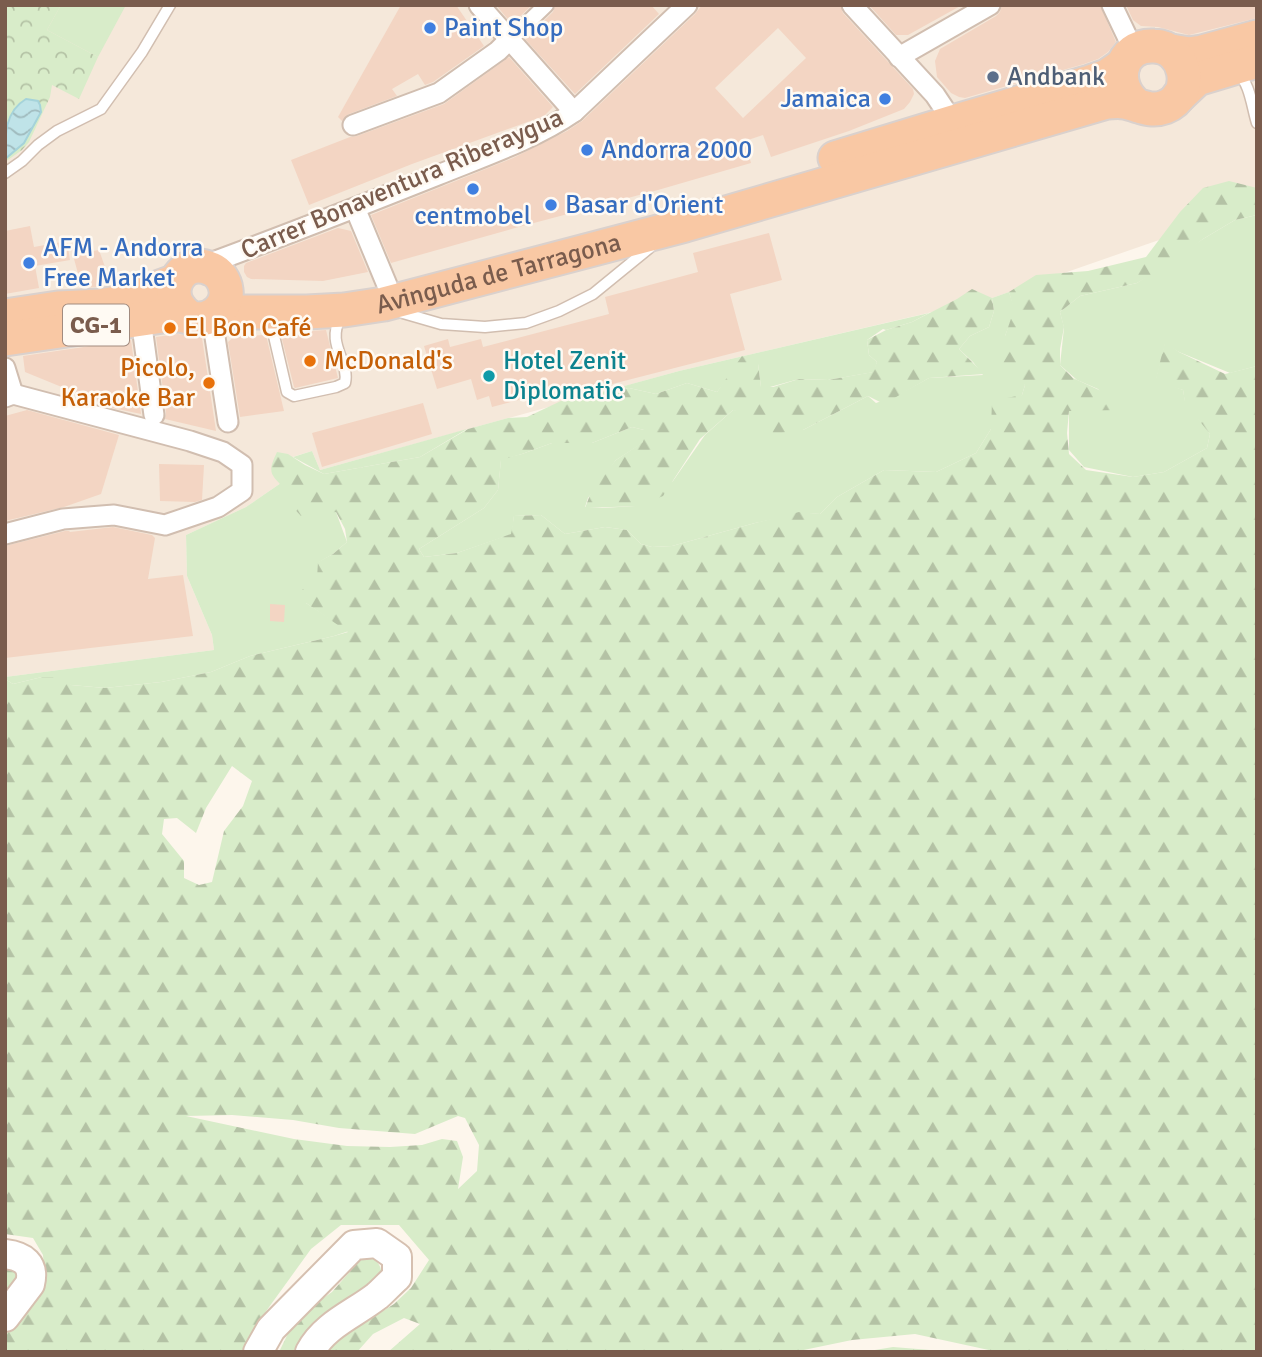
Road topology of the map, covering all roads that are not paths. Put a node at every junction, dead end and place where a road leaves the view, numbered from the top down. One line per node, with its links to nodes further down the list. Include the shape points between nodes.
1 (170, 5): 20 (lane, via 101,109 57,131)
2 (479, 5): 8 (street)
3 (546, 5): 8 (street)
4 (852, 5): 11 (street)
5 (990, 5): 11 (street)
6 (1112, 5): 12 (street)
7 (676, 9): 16 (street, Carrer Bonaventura Riberaygua)
8 (513, 36): 16 (street); 19 (street, via 439,93)
9 (1257, 37): 10 (highway, CG-1, via 1202,52)
10 (1171, 51): 12 (highway, CG-1, via 1141,48); 14 (highway, via 1184,72)
11 (899, 57): 17 (street)
12 (1128, 58): 15 (highway, via 1122,89); 17 (highway, Avinguda de Tarragona / CG-1, via 1107,76)
13 (1242, 65): 14 (highway, CG-1, via 1197,79); 18 (lane, via 1235,70 1241,75)
14 (1178, 97): 15 (highway, CG-1, via 1156,110)
15 (1138, 106): 22 (highway, Avinguda de Tarragona / CG-1, via 1107,102)
16 (574, 112): 21 (street, Carrer Bonaventura Riberaygua, via 487,155)
17 (953, 122): 24 (highway, Avinguda de Tarragona / CG-1)
18 (1257, 123)
19 (354, 125)
20 (5, 173)
21 (355, 208): 23 (street, Carrer Bonaventura Riberaygua); 24 (street)
22 (685, 225): 24 (highway, Avinguda de Tarragona / CG-1); 24 (lane, via 593,294 526,323 485,327 441,324 406,315)
23 (204, 296): 24 (highway, Avinguda de Tarragona / CG-1, via 243,293); 25 (highway, Avinguda de Tarragona / CG-1); 26 (highway, Avinguda de Tarragona / CG-1); 27 (highway, Avinguda de Tarragona / CG-1, via 177,315); 32 (street, via 213,324)
24 (375, 299): 25 (highway, Avinguda de Tarragona / CG-1, via 307,312); 25 (lane, via 341,317 337,324 345,383 294,396 288,392)
25 (271, 312)
26 (5, 316)
27 (141, 319): 28 (highway, Avinguda de Tarragona / CG-1); 31 (street)
28 (5, 339)
29 (5, 368): 30 (street)
30 (9, 395): 33 (street, via 190,441 223,452 243,465 242,491 218,507 165,525 114,515 63,519)
31 (154, 415)
32 (228, 422)
33 (5, 534)
34 (5, 1254): 35 (main road, via 24,1259 32,1277)
35 (5, 1317)
36 (258, 1352): 37 (main road, via 271,1329 354,1245 377,1243 397,1256 397,1277 331,1328)
37 (310, 1352)

